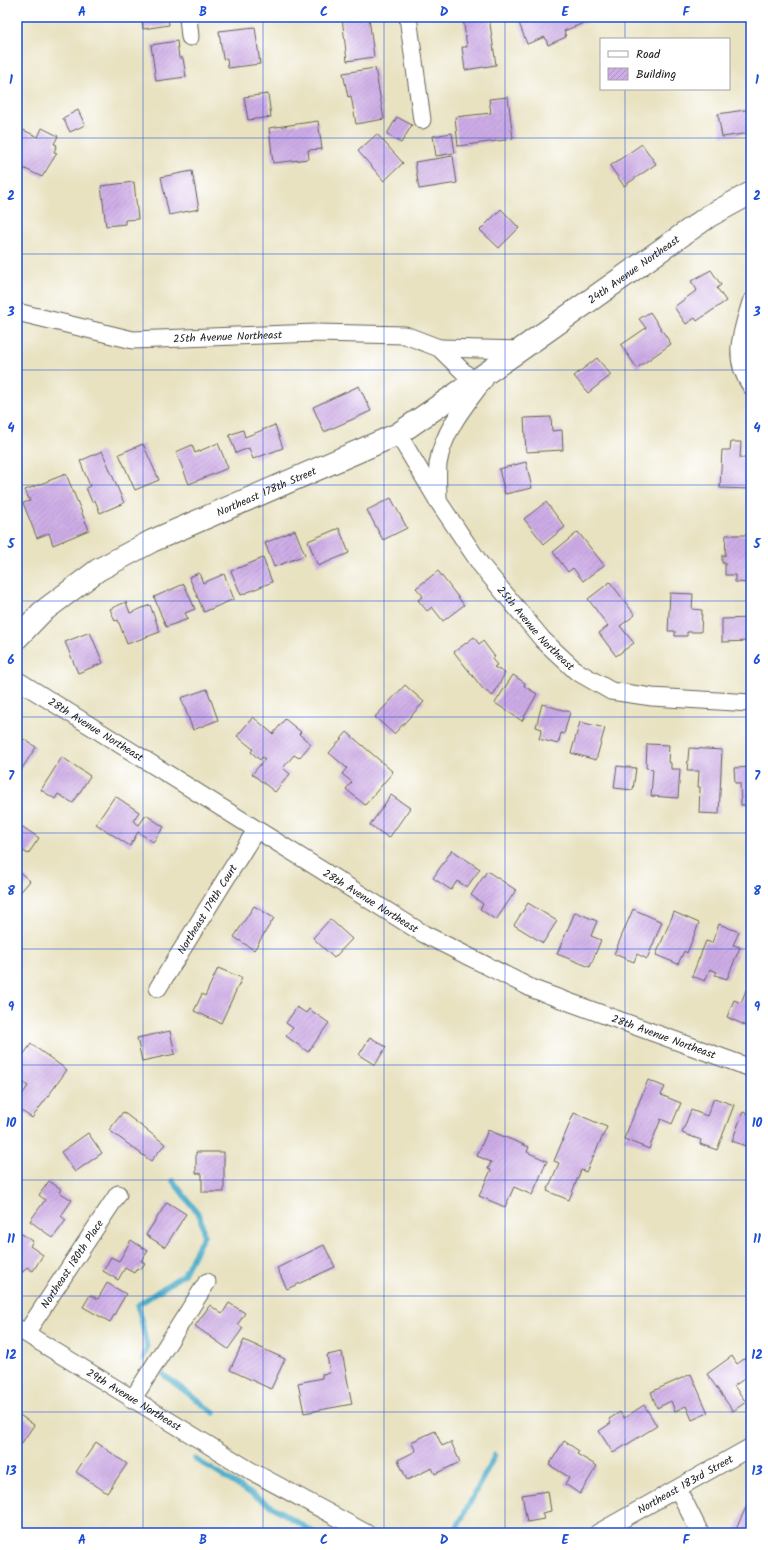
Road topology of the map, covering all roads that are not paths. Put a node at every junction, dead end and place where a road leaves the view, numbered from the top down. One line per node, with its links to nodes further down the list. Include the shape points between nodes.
1 (188, 17): 3 (street)
2 (408, 17): 4 (street)
3 (190, 37)
4 (422, 120)
5 (751, 193): 9 (main road, 24th Avenue Northeast, via 709,216)
6 (751, 302): 12 (street, via 739,346 742,374)
7 (17, 312): 8 (street, 25th Avenue Northeast, via 133,340 316,333 405,335)
8 (439, 348): 9 (street, 25th Avenue Northeast); 11 (street, 25th Avenue Northeast)
9 (520, 350): 10 (main road, Northeast 178th Street)
10 (495, 367): 11 (main road, Northeast 178th Street); 14 (street, via 465,405 446,435 438,464)
11 (474, 382): 13 (main road, Northeast 178th Street)
12 (751, 386)
13 (398, 434): 14 (street, 25th Avenue Northeast); 15 (main road, Northeast 178th Street, via 152,541 98,570 42,612)
14 (438, 502): 17 (street, 25th Avenue Northeast, via 481,566 543,640 576,671 611,691 652,697)
15 (17, 638)
16 (17, 680): 18 (street, 28th Avenue Northeast)
17 (751, 703)
18 (256, 830): 19 (street, Northeast 179th Court); 20 (street, 28th Avenue Northeast, via 424,934 534,990)
19 (158, 988)
20 (751, 1068)
21 (118, 1194): 23 (street, Northeast 180th Place)
22 (207, 1282): 24 (street)
23 (22, 1331): 24 (street, 29th Avenue Northeast)
24 (132, 1400): 27 (street, 29th Avenue Northeast, via 251,1472)
25 (751, 1447): 26 (street, Northeast 183rd Street)
26 (678, 1489): 28 (street, Northeast 183rd Street); 29 (street)
27 (366, 1533)
28 (598, 1533)
29 (700, 1533)

